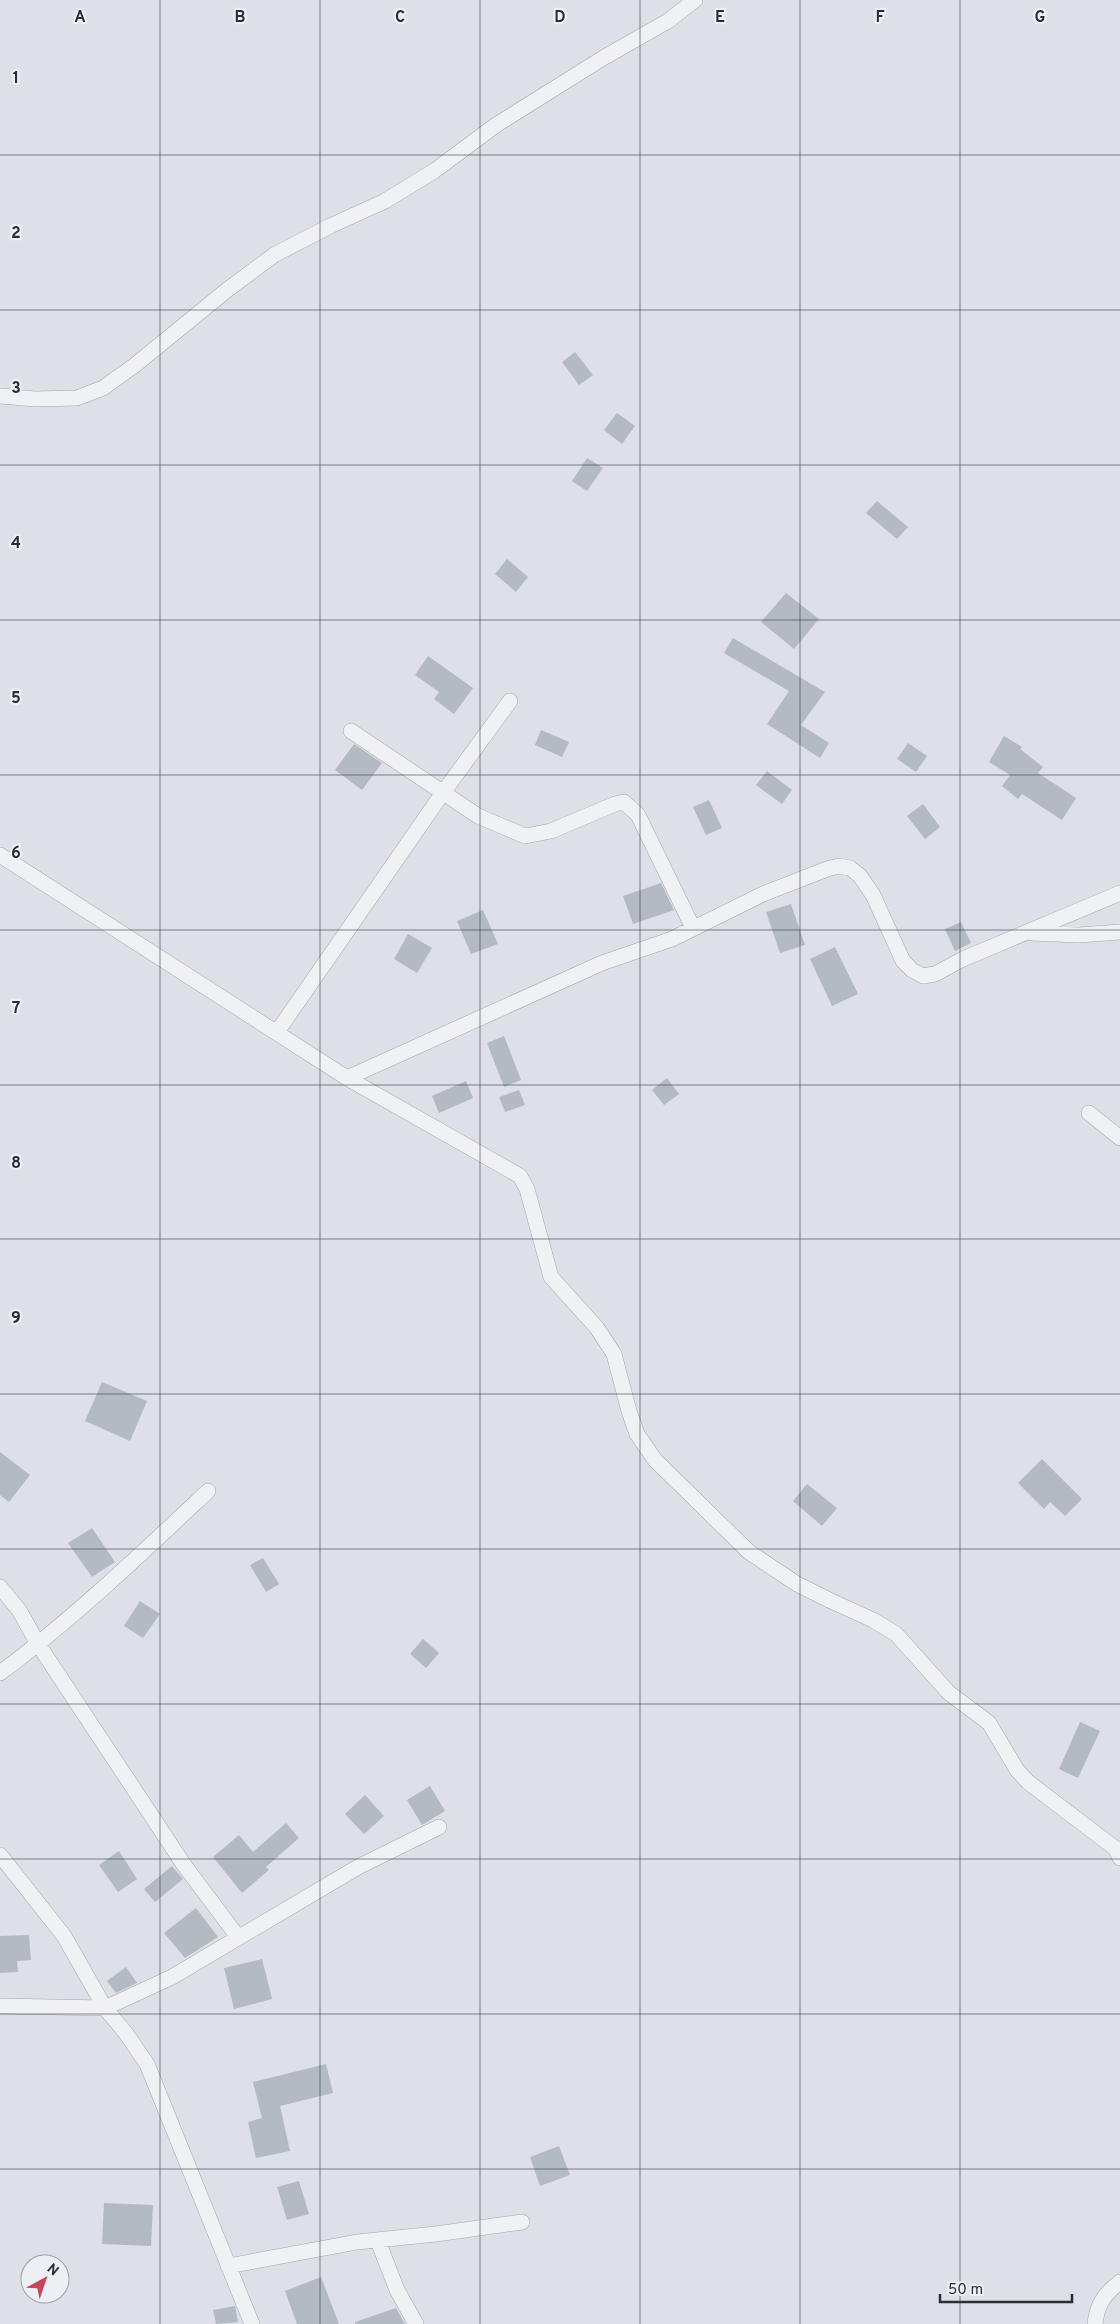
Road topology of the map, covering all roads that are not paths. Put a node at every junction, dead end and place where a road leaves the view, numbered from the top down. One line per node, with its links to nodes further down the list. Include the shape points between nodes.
1 (695, 0): 2 (street, via 668,21 496,125 434,171 385,201 274,255 103,388 78,398 35,400)
2 (0, 396)
3 (510, 701): 5 (street)
4 (351, 731): 5 (street)
5 (442, 794): 8 (street, via 478,816 525,836 551,831 624,802 638,815); 11 (street)
6 (0, 855): 11 (street)
7 (1120, 893): 10 (street)
8 (693, 928): 10 (street, via 763,894 839,866 850,868 860,876 873,895 903,961 923,976); 12 (street, via 672,939 602,963)
9 (1120, 932): 10 (street, via 1079,935)
10 (1028, 933)
11 (277, 1032): 12 (street)
12 (347, 1078): 21 (street, via 520,1176 527,1189 551,1277 597,1328 614,1354 637,1434 655,1460 749,1552 797,1584 896,1634 949,1692 989,1723 1017,1770 1028,1782 1116,1849)
13 (1089, 1113): 14 (street)
14 (1120, 1138)
15 (208, 1491): 17 (street)
16 (0, 1587): 17 (street, via 20,1610)
17 (38, 1644): 18 (street); 22 (street, via 184,1865)
18 (0, 1673)
19 (439, 1827): 22 (street, via 358,1867)
20 (0, 1855): 24 (street, via 64,1936)
21 (1120, 1858)
22 (238, 1937): 24 (street, via 172,1976)
23 (0, 2006): 24 (street)
24 (105, 2008): 27 (street, via 146,2064)
25 (522, 2222): 26 (street)
26 (378, 2241): 27 (street); 30 (street, via 397,2290)
27 (228, 2266): 29 (street)
28 (1120, 2282): 31 (street, via 1097,2308)
29 (252, 2324)
30 (416, 2324)
31 (1095, 2324)

